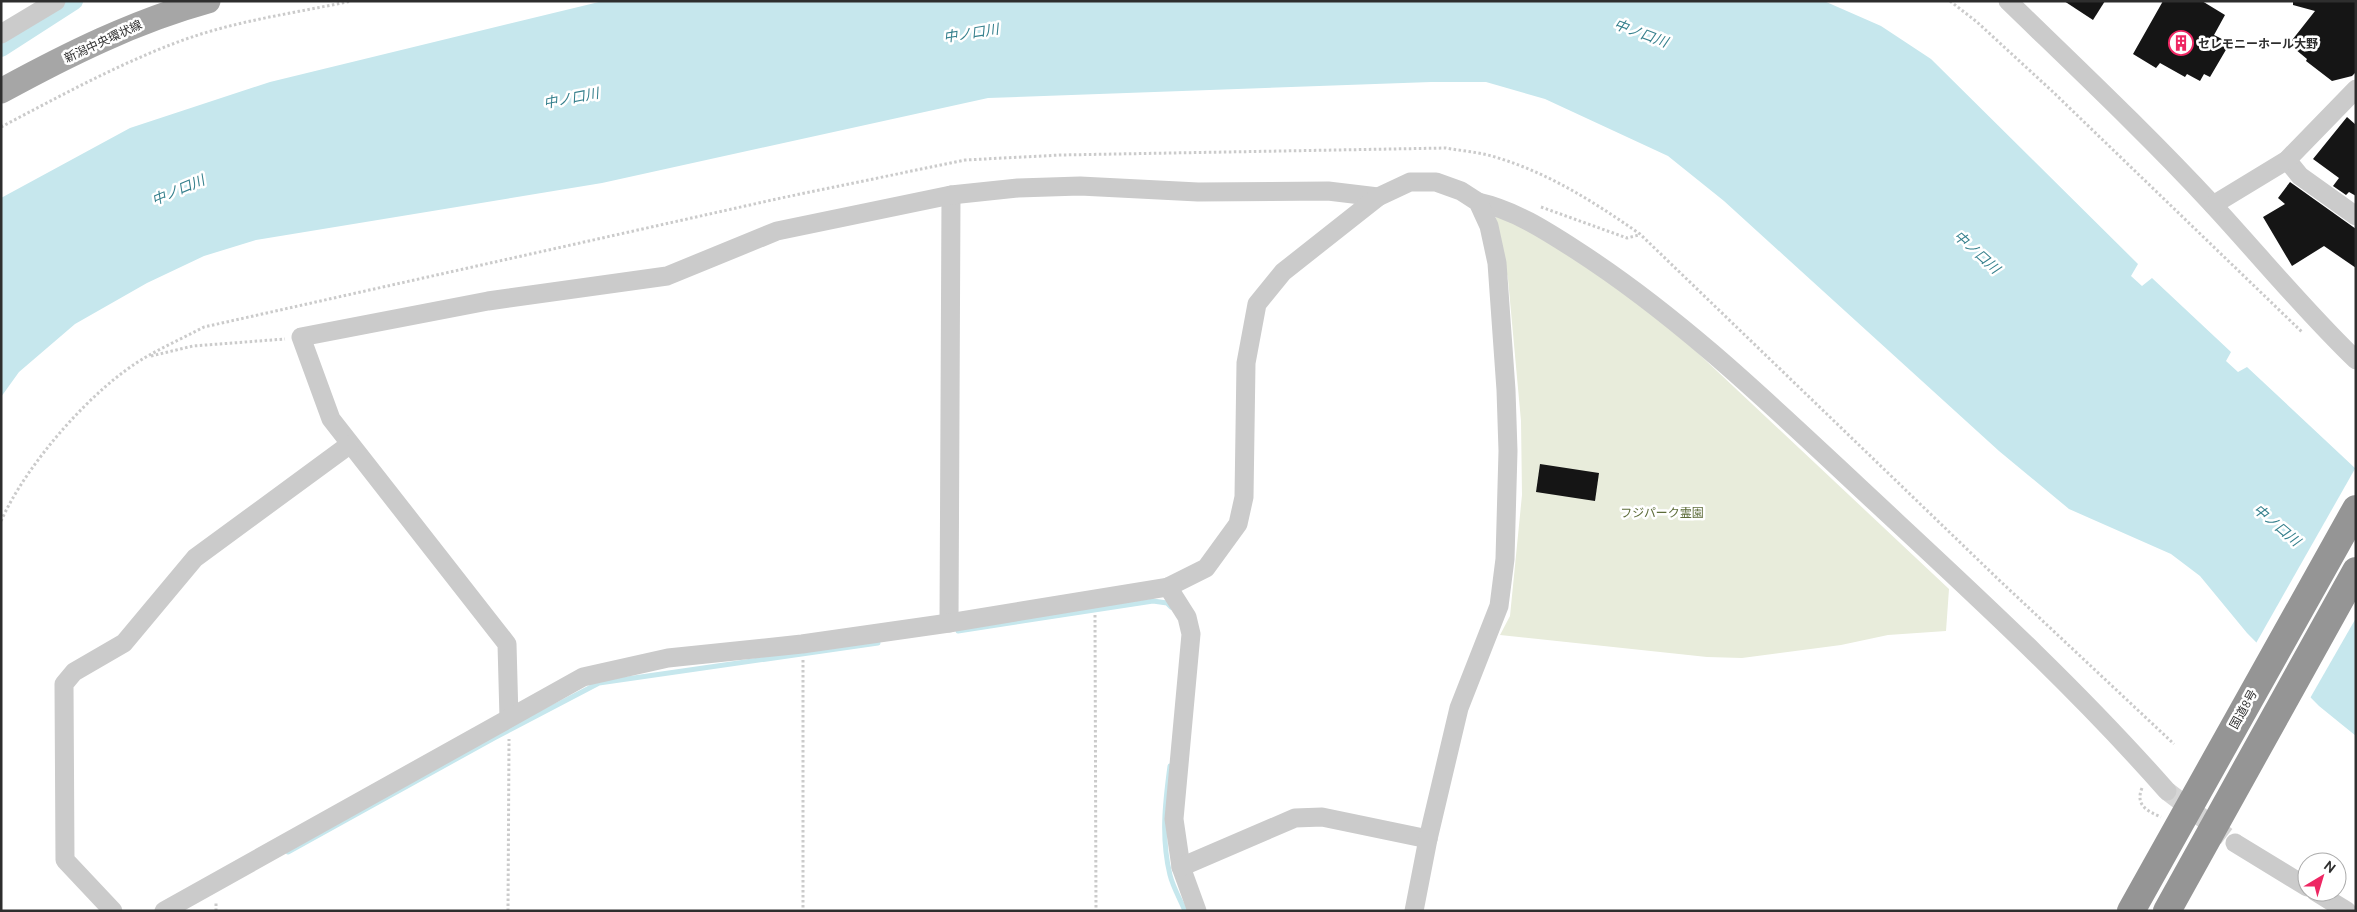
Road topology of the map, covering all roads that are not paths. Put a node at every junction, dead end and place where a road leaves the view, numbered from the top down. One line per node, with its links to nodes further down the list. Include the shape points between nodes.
1 (56, 1): 4 (street)
2 (208, 1): 5 (main road, 新潟中央環状線, via 100,41)
3 (2008, 1): 11 (street)
4 (1, 34)
5 (1, 91)
6 (2352, 100): 7 (street)
7 (2287, 160): 11 (street); 12 (street, via 2300,176)
8 (951, 195): 9 (street, via 1080,186 1198,192 1328,191); 14 (street, via 777,231 667,276 488,301 302,337 330,419); 18 (street)
9 (1378, 197): 10 (street, via 1410,182 1436,182 1461,191); 17 (street, via 1283,272 1257,304 1246,363 1244,497 1238,524 1206,568)
10 (1478, 202): 20 (street, via 1496,206 1534,224 1619,278 1699,342 2006,625 2130,747); 21 (street, via 1489,226 1497,263 1502,323 1508,451 1505,559 1499,606 1459,708)
11 (2213, 205): 13 (street)
12 (2356, 216)
13 (2356, 360)
14 (349, 445): 19 (street, via 507,644); 26 (street, via 195,558 124,643 74,672 64,684 65,860)
15 (2356, 509): 30 (highway, 国道8号)
16 (2356, 571): 31 (highway)
17 (1168, 588): 18 (street); 23 (street, via 1187,617 1191,634 1174,819)
18 (949, 623): 19 (street, via 802,644 668,658 583,677)
19 (509, 718): 27 (street)
20 (2167, 791)
21 (1428, 839): 23 (street, via 1322,817 1295,818); 29 (street)
22 (2235, 843): 24 (street)
23 (1181, 867): 28 (street)
24 (2297, 881)
25 (2332, 902): 32 (street)
26 (113, 911)
27 (164, 911)
28 (1197, 911)
29 (1414, 911)
30 (2132, 911)
31 (2168, 911)
32 (2347, 911)

